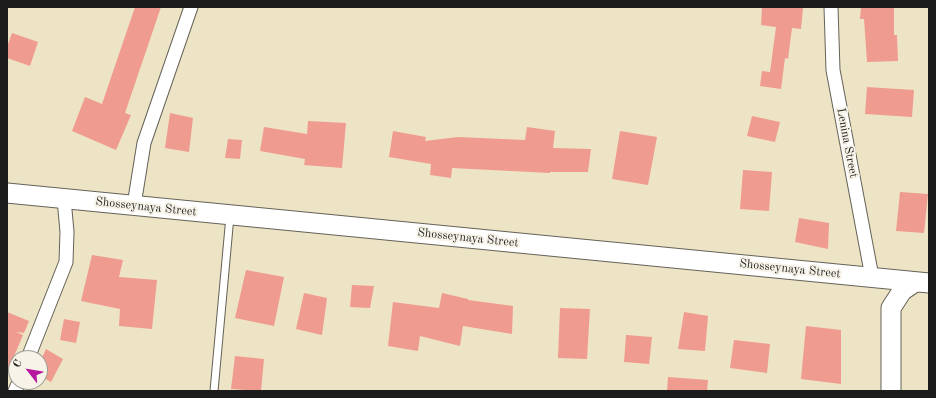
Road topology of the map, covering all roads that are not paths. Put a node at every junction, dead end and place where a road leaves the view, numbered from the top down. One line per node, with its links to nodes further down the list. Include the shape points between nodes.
1 (191, 7): 5 (street, via 144,143)
2 (831, 7): 7 (street, Lenina Street, via 833,70)
3 (7, 193): 4 (street, Shosseynaya Street)
4 (64, 199): 5 (street, Shosseynaya Street); 9 (street, via 66,262)
5 (134, 205): 6 (street, Shosseynaya Street)
6 (231, 215): 7 (street, Shosseynaya Street); 10 (lane)
7 (872, 277): 8 (street, Shosseynaya Street)
8 (922, 282): 11 (street, via 902,291 890,308)
9 (31, 350)
10 (214, 391)
11 (891, 391)

